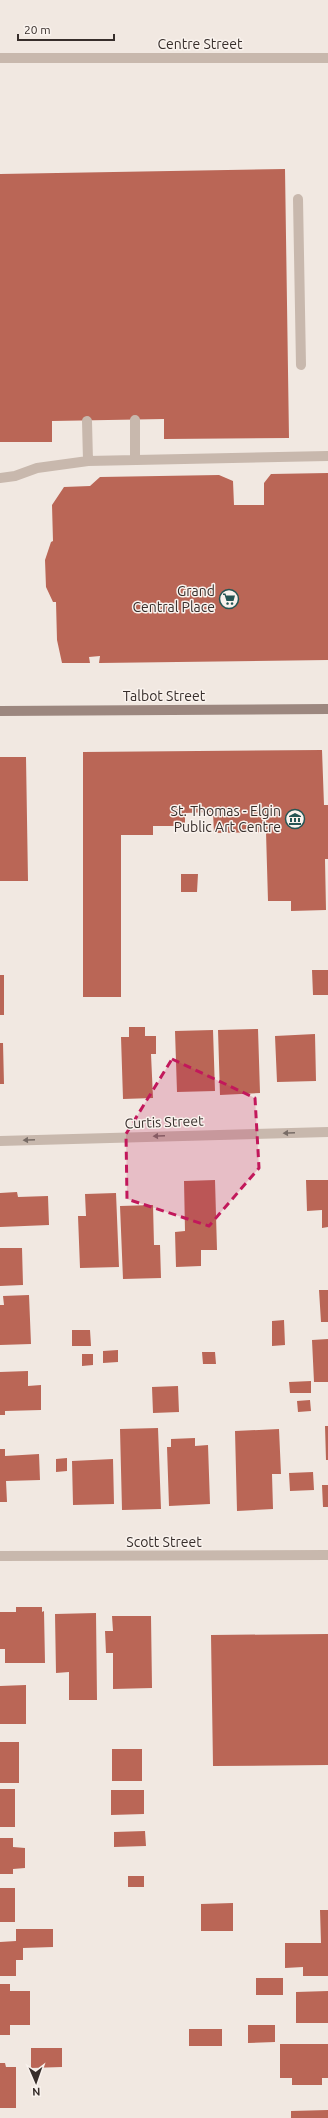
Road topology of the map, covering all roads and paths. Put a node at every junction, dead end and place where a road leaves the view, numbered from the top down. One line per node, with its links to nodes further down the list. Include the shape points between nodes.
1 (0, 58): 2 (street, Centre Street)
2 (328, 58)
3 (298, 199): 4 (street)
4 (301, 365)
5 (135, 420): 8 (street)
6 (87, 421): 9 (street)
7 (328, 456): 8 (street)
8 (135, 459): 9 (street)
9 (88, 460): 10 (street, via 37,468)
10 (0, 478)
11 (328, 709): 12 (main road, Talbot Street)
12 (0, 711)
13 (328, 1132): 14 (street, Curtis Street, one-way to 14)
14 (0, 1141)
15 (328, 1555): 16 (street, Scott Street)
16 (0, 1556)

